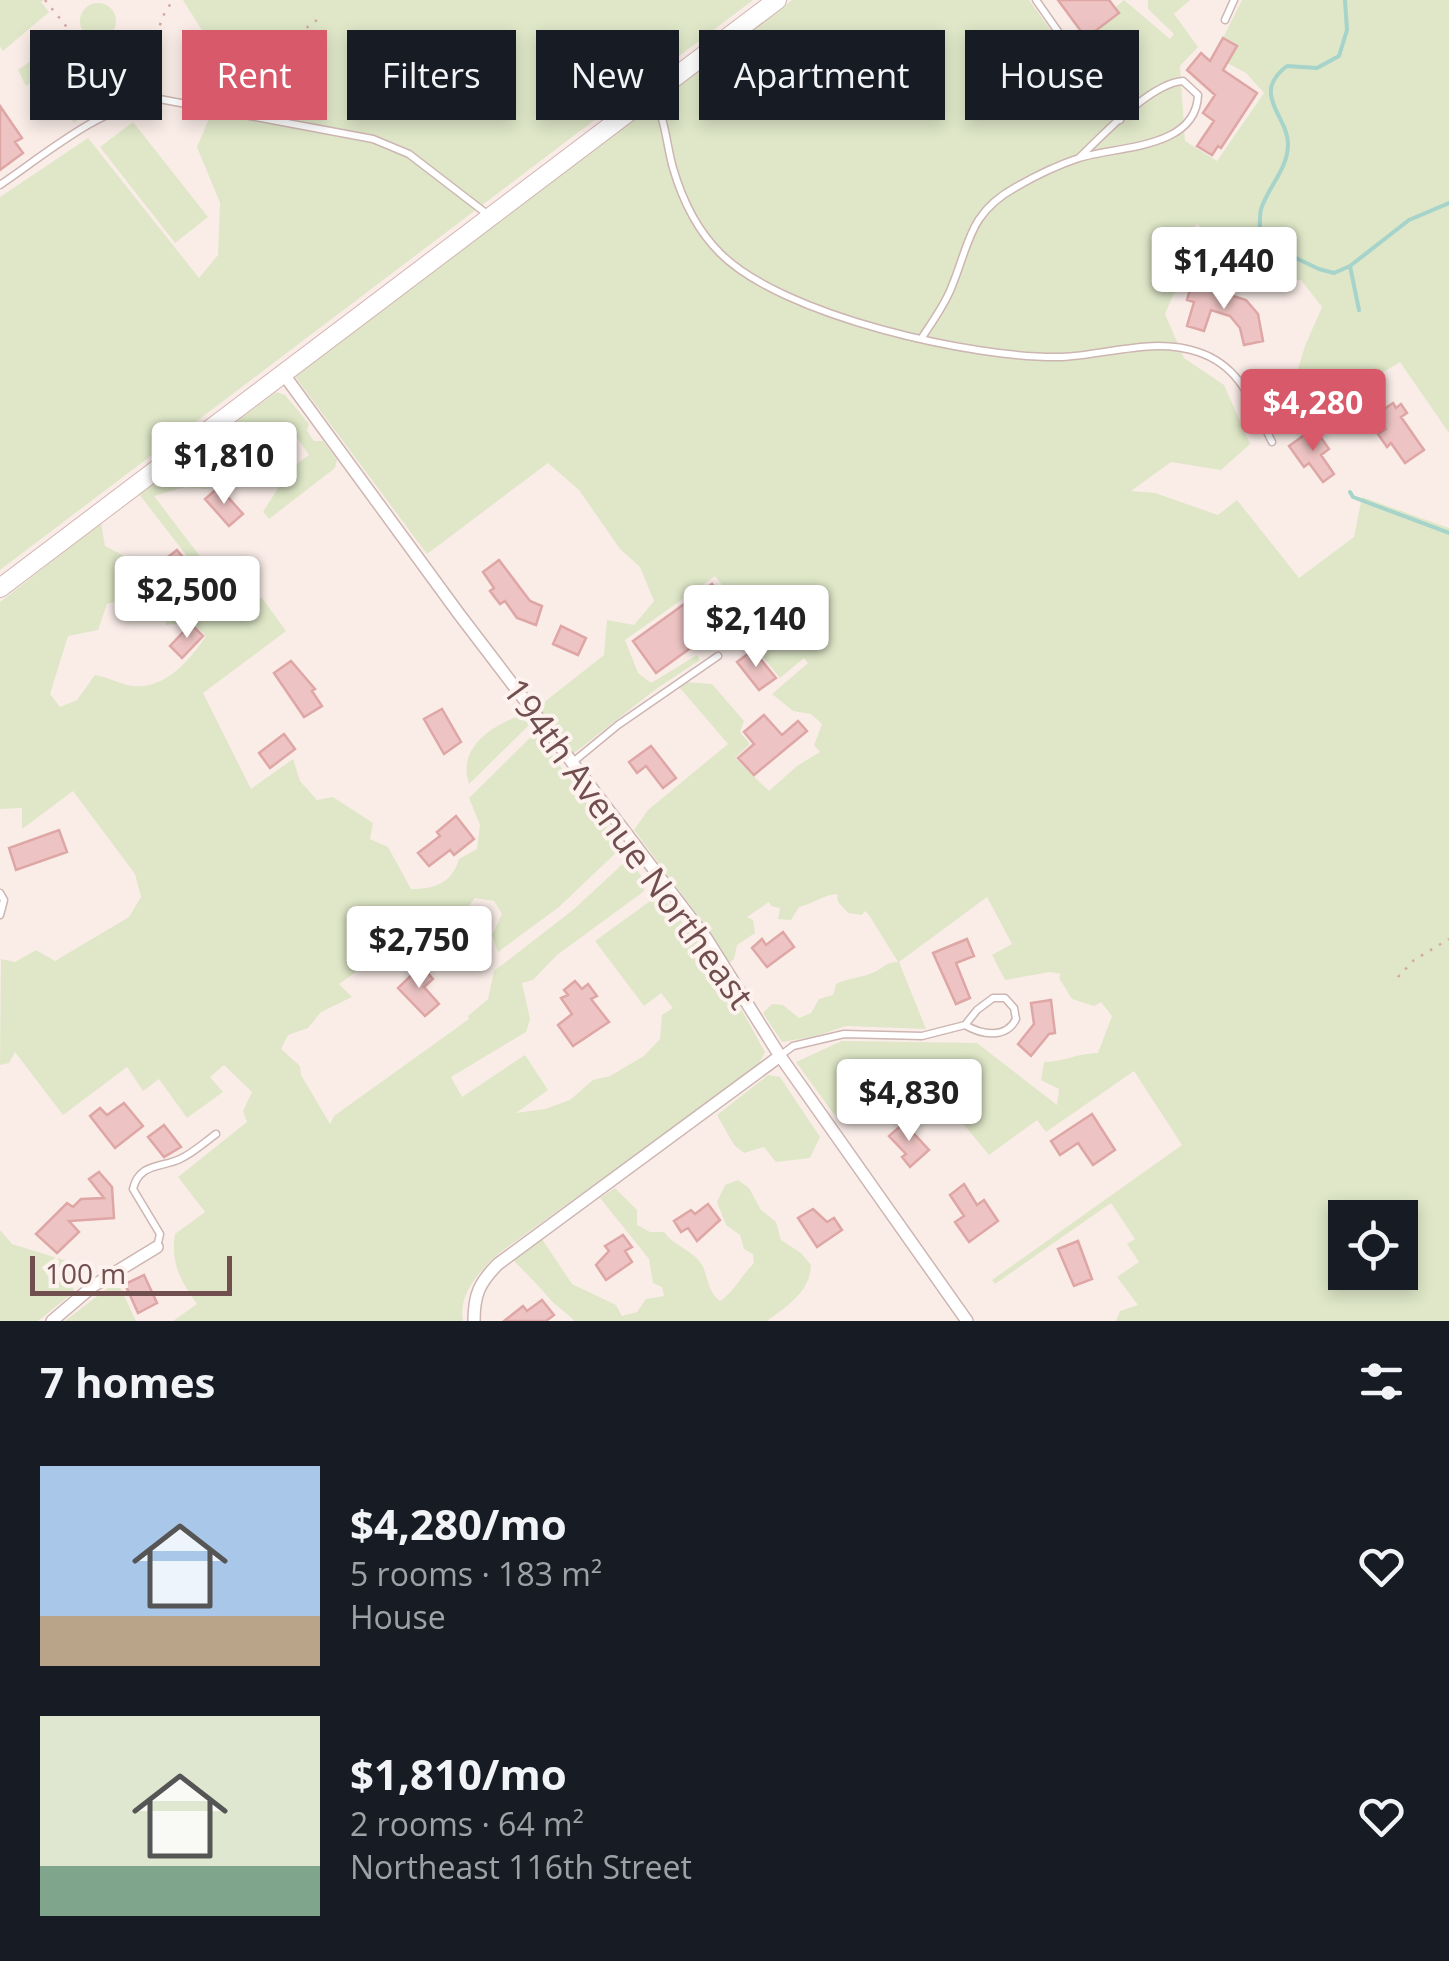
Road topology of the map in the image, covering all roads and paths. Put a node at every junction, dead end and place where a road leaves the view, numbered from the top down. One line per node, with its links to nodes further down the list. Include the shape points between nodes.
1 (44, 0): 8 (path)
2 (174, 0): 9 (path)
3 (777, 0): 12 (street)
4 (1036, 0): 11 (lane)
5 (1234, 0): 7 (lane)
6 (321, 17): 10 (path)
7 (1224, 20)
8 (68, 30)
9 (160, 30)
10 (304, 30)
11 (1057, 30)
12 (679, 74)
13 (1139, 105): 19 (lane, via 1169,82 1184,81 1198,96 1192,118 1176,131 1144,146)
14 (100, 120): 20 (lane)
15 (270, 120): 21 (lane, via 373,138 409,154)
16 (619, 120): 21 (street)
17 (663, 120): 22 (lane, via 689,213 739,272 850,319)
18 (1120, 120): 19 (lane)
19 (1080, 157): 22 (lane, via 1016,186 974,223 952,287)
20 (0, 185)
21 (490, 216): 23 (street)
22 (921, 339): 24 (lane, via 1010,355 1170,346 1198,352 1233,371)
23 (282, 372): 25 (street); 27 (street, 194th Avenue Northeast)
24 (1272, 442)
25 (0, 588)
26 (718, 656): 27 (lane)
27 (572, 762): 33 (street, 194th Avenue Northeast, via 706,938)
28 (0, 893): 29 (lane)
29 (0, 915)
30 (1449, 939): 31 (path)
31 (1398, 977)
32 (965, 1026): 32 (lane, via 993,998 1005,998 1014,1008 1012,1027 1000,1033); 33 (lane, via 922,1036 844,1034)
33 (780, 1056): 37 (street, via 498,1264 474,1296); 38 (street, 194th Avenue Northeast)
34 (216, 1134): 35 (lane, via 181,1159 151,1166 134,1182 160,1234)
35 (157, 1247): 36 (street)
36 (52, 1321)
37 (474, 1321)
38 (967, 1321)

